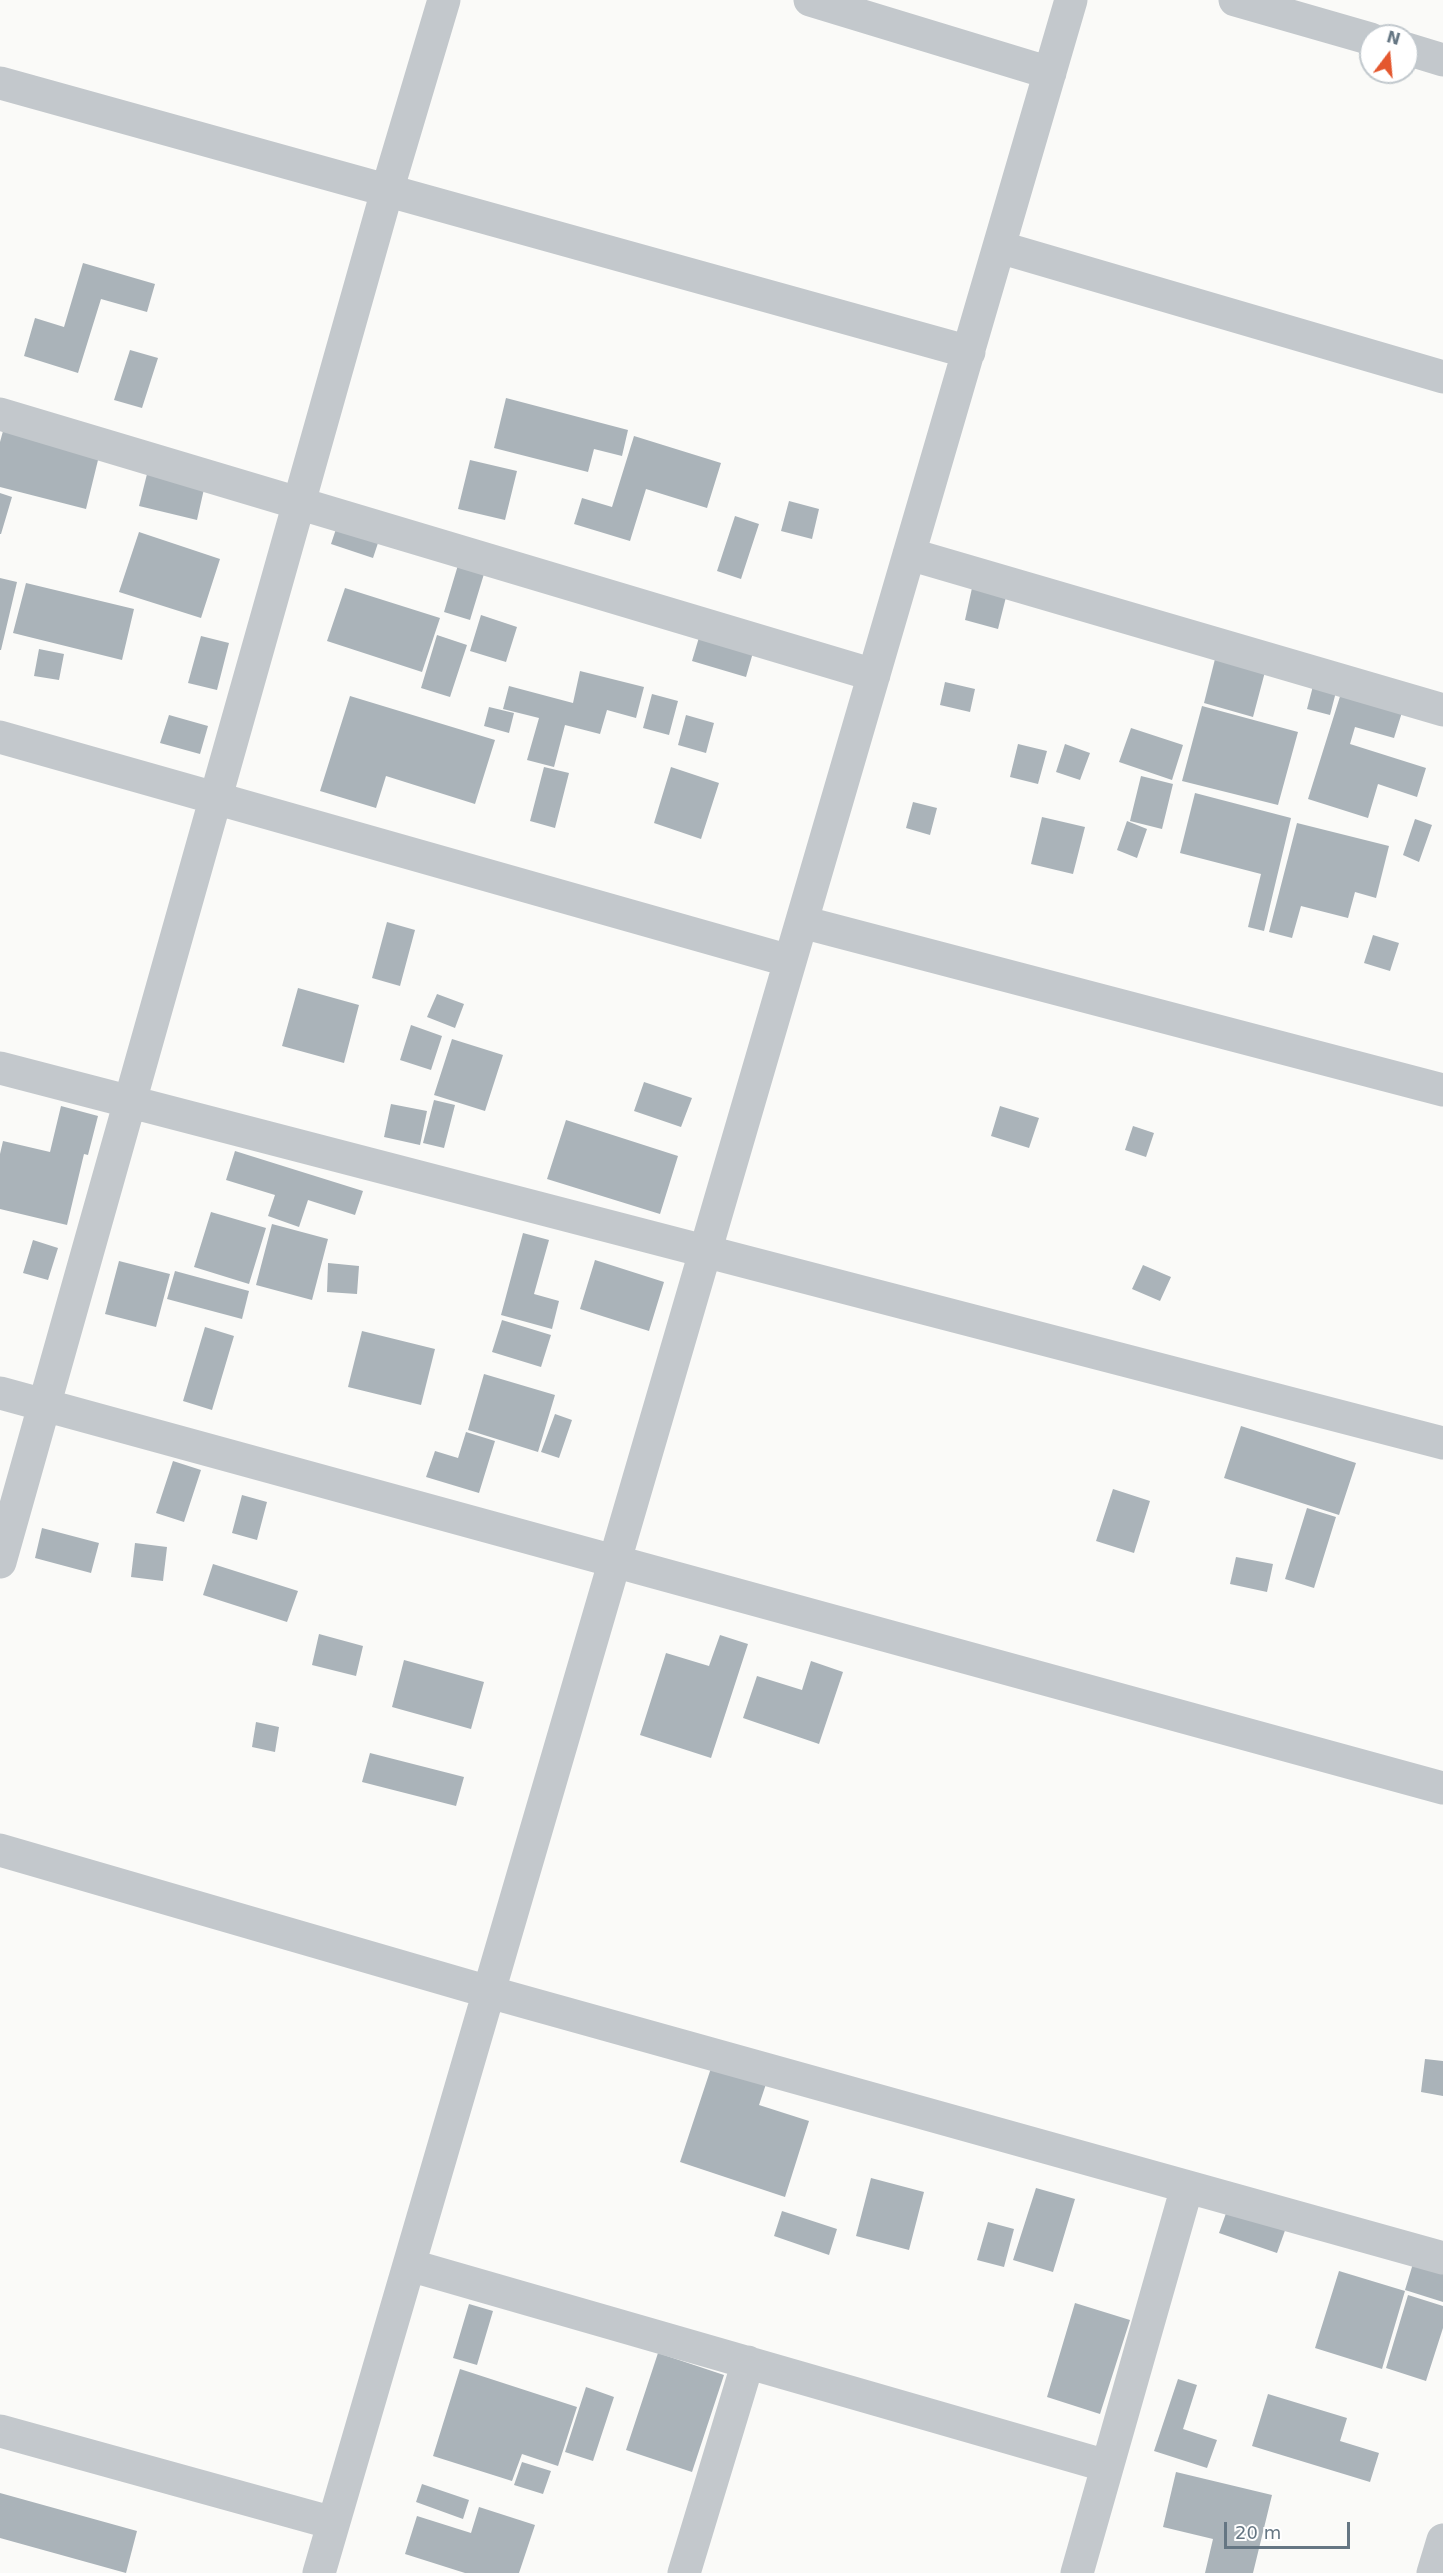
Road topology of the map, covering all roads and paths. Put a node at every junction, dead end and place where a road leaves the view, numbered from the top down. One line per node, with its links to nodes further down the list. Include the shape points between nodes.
1 (444, 0): 10 (street)
2 (810, 0): 8 (street)
3 (1071, 0): 8 (street)
4 (1235, 0): 5 (street)
5 (1359, 36)
6 (1419, 53): 7 (street)
7 (1443, 60)
8 (1050, 73): 11 (street)
9 (0, 83): 10 (street)
10 (387, 190): 12 (street); 15 (street)
11 (999, 247): 12 (street); 13 (street)
12 (969, 352): 16 (street)
13 (1443, 377)
14 (0, 414): 15 (street)
15 (299, 503): 17 (street); 20 (street)
16 (909, 554): 17 (street); 18 (street)
17 (874, 675): 21 (street)
18 (1443, 710)
19 (0, 737): 20 (street)
20 (216, 798): 22 (street); 25 (street)
21 (801, 922): 22 (street); 24 (street)
22 (790, 961): 26 (street)
23 (0, 1068): 25 (street)
24 (1443, 1090)
25 (130, 1101): 26 (street); 28 (street)
26 (705, 1251): 29 (street); 30 (street)
27 (0, 1393): 28 (street)
28 (44, 1405): 30 (street); 31 (street)
29 (1443, 1443)
30 (615, 1561): 32 (street); 34 (street)
31 (0, 1562)
32 (1443, 1788)
33 (0, 1850): 34 (street)
34 (489, 1992): 35 (street); 37 (street)
35 (1187, 2187): 36 (street); 40 (street)
36 (1443, 2258)
37 (409, 2265): 38 (street); 41 (street)
38 (748, 2362): 40 (street); 44 (street)
39 (0, 2431): 41 (street)
40 (1107, 2466): 45 (street)
41 (333, 2523): 43 (street)
42 (1443, 2540): 46 (street)
43 (319, 2573)
44 (684, 2573)
45 (1077, 2573)
46 (1433, 2573)

